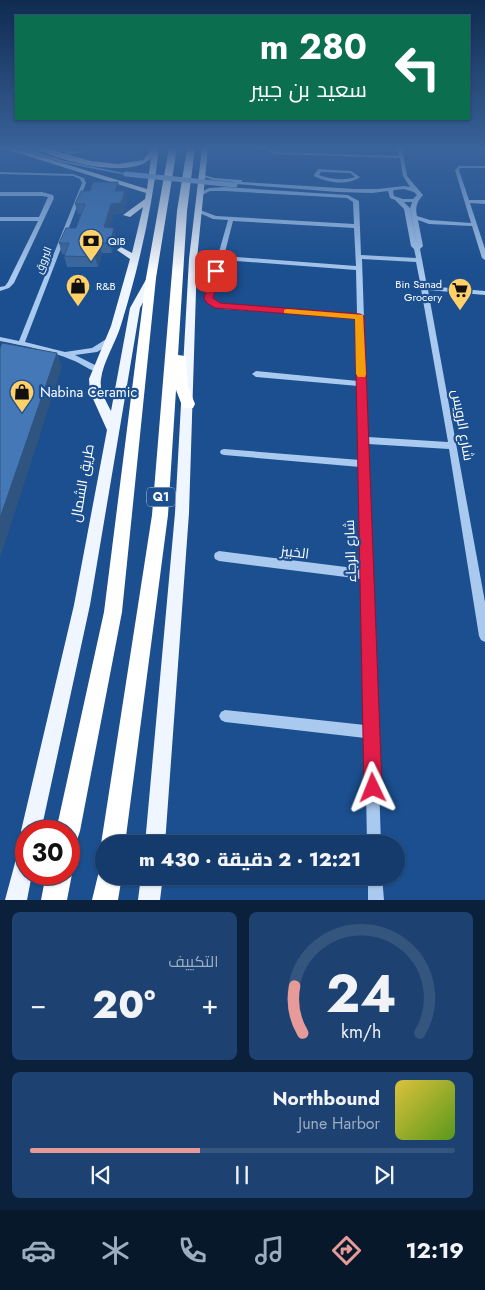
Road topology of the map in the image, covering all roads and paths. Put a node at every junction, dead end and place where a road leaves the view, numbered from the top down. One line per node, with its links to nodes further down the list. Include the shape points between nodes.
1 (81, 190): 51 (street, البروق)
2 (133, 190): 19 (main road)
3 (150, 190): 19 (main road)
4 (166, 190): 41 (highway, Q1)
5 (192, 190): 42 (highway, Q1)
6 (199, 190): 18 (main road)
7 (213, 190): 18 (street)
8 (232, 190): 32 (street, شارع الرجاء, via 348,197 356,201)
9 (304, 190): 20 (street)
10 (338, 190): 16 (street)
11 (365, 190): 16 (street)
12 (387, 190): 16 (street)
13 (393, 190): 20 (street, via 390,192)
14 (415, 190): 21 (street, via 420,195)
15 (464, 190): 22 (street)
16 (372, 192)
17 (0, 194): 28 (street, via 51,196)
18 (200, 194): 24 (main road)
19 (149, 196): 25 (main road); 36 (main road)
20 (395, 198): 21 (street); 34 (street, via 406,208)
21 (415, 200): 26 (street)
22 (467, 200): 23 (street); 31 (street)
23 (485, 202)
24 (198, 211): 29 (street); 56 (main road, via 193,259)
25 (127, 215)
26 (415, 217): 30 (street); 33 (street)
27 (0, 218): 28 (street)
28 (40, 219): 44 (street, via 11,283)
29 (228, 219): 32 (street); 37 (street)
30 (429, 222): 31 (street); 33 (street)
31 (474, 225): 38 (street)
32 (357, 226): 40 (street, شارع الرجاء)
33 (416, 227): 34 (street, via 420,246)
34 (417, 248): 39 (street, شارع الرويس)
35 (121, 250): 36 (main road)
36 (134, 258): 48 (main road)
37 (220, 258): 40 (street); 47 (street, via 209,298 218,306)
38 (485, 258)
39 (418, 260): 40 (street); 43 (street, شارع الرويس)
40 (359, 263): 47 (street, شارع الرجاء)
41 (151, 278): 46 (main road); 68 (highway, Q1, via 113,612)
42 (177, 283): 56 (highway, via 181,305 181,386); 69 (highway, Q1, via 160,515)
43 (424, 288): 45 (street); 59 (street, شارع الرويس)
44 (0, 289)
45 (485, 293)
46 (140, 296): 48 (main road, via 128,306); 57 (main road, طريق الشمال, via 135,308)
47 (360, 316): 55 (street, شارع الرجاء)
48 (116, 326): 50 (main road)
49 (0, 339): 51 (street)
50 (111, 340): 52 (street, via 94,350); 53 (main road)
51 (21, 344): 52 (street)
52 (62, 354): 53 (street)
53 (98, 370): 57 (main road, via 96,392)
54 (256, 374): 55 (street)
55 (362, 384): 58 (street, شارع الرجاء)
56 (188, 404): 70 (main road)
57 (114, 431): 67 (main road, طريق الشمال, via 82,605)
58 (363, 440): 59 (street); 61 (street, شارع الرجاء)
59 (453, 446): 64 (street, شارع الرويس)
60 (224, 452): 61 (street)
61 (364, 464): 63 (street, شارع الرجاء)
62 (219, 556): 63 (street, الخبيز)
63 (367, 575): 66 (street, شارع الرجاء)
64 (485, 636)
65 (225, 716): 66 (street)
66 (371, 732): 71 (street, شارع الرجاء)
67 (33, 820)
68 (70, 820)
69 (114, 835)
70 (156, 835)
71 (374, 835)
72 (19, 885): 76 (main road)
73 (108, 885): 77 (highway)
74 (151, 885): 78 (main road)
75 (375, 885): 79 (street)
76 (16, 900)
77 (105, 900)
78 (149, 900)
79 (376, 900)

